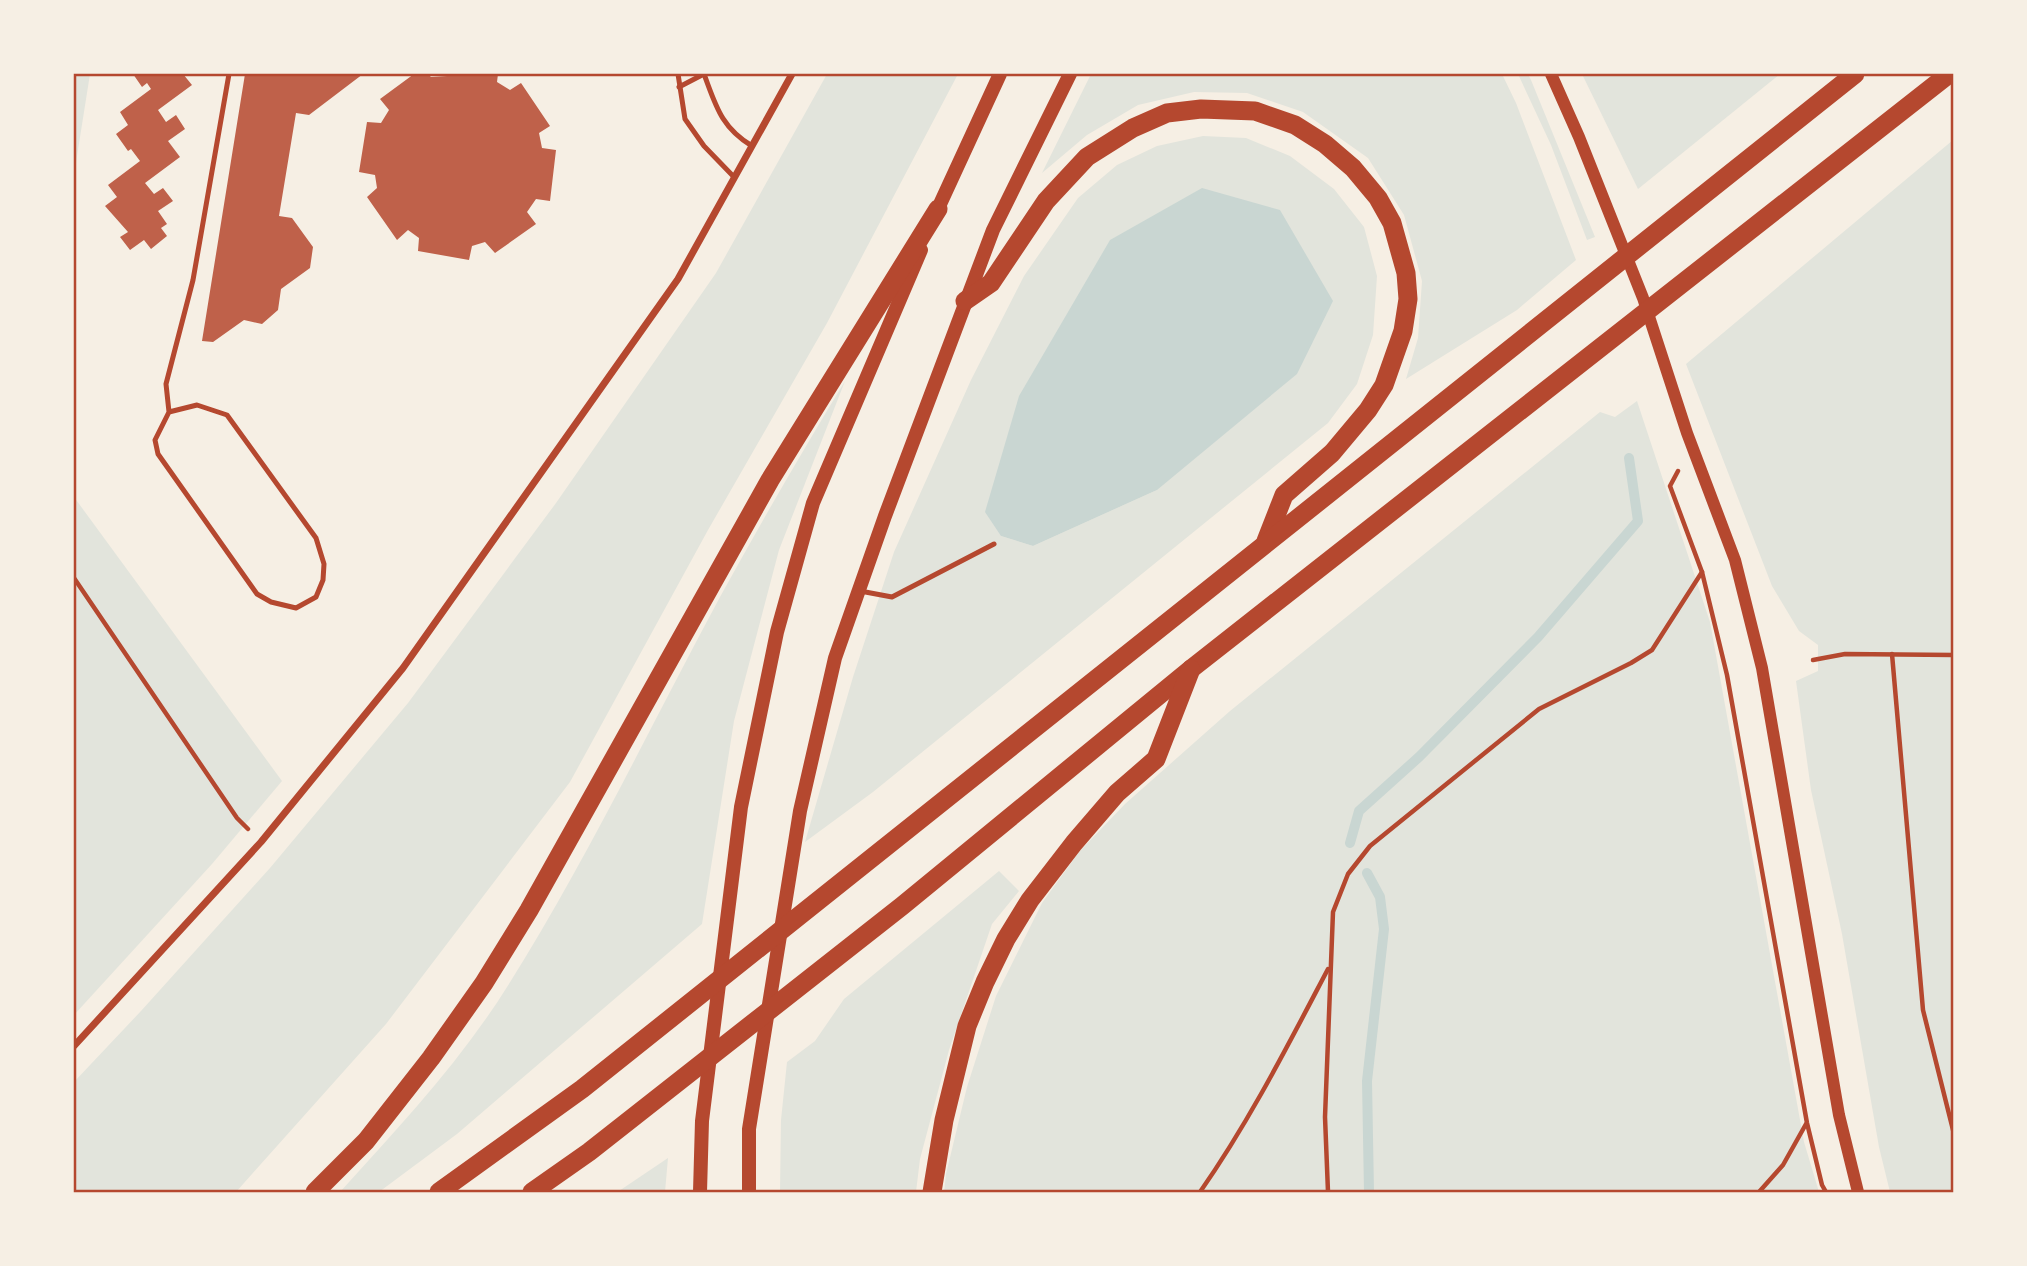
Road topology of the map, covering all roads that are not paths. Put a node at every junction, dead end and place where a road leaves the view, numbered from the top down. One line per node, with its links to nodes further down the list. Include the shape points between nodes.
1 (229, 74): 15 (lane, via 193,280 166,384)
2 (678, 74): 10 (lane)
3 (704, 74): 10 (lane); 11 (lane, via 720,117)
4 (792, 74): 11 (street)
5 (1000, 74): 13 (main road)
6 (1070, 74): 14 (main road, via 993,230)
7 (1551, 74): 27 (street, via 1643,298 1735,560 1762,668 1839,1115)
8 (1855, 74): 16 (highway)
9 (1949, 74): 19 (highway)
10 (679, 87): 12 (lane, via 685,119)
11 (752, 146): 12 (street)
12 (734, 177): 20 (street, via 678,279 403,668 261,842)
13 (938, 209): 21 (highway, via 770,480 484,983 366,1141); 24 (main road, via 813,503 777,632 741,807 702,1121)
14 (965, 301): 16 (highway, via 991,282 1046,201 1087,157 1167,113 1201,108 1255,111 1295,125 1325,144 1353,168 1392,223 1408,299 1403,331 1384,385 1332,453 1284,495); 18 (main road)
15 (169, 412): 15 (lane, via 155,440 158,454 257,594 296,608 316,597 324,564 316,538 227,415 197,405)
16 (1266, 542): 22 (highway, via 582,1089)
17 (994, 544): 18 (lane, via 892,597)
18 (858, 591): 25 (main road, via 835,658 800,811 749,1129)
19 (1191, 669): 23 (highway, via 902,906); 26 (highway, via 1156,759 1117,793 1030,900 985,982 967,1026)
20 (74, 1046)
21 (315, 1192)
22 (439, 1192)
23 (532, 1192)
24 (700, 1192)
25 (749, 1192)
26 (932, 1192)
27 (1858, 1192)

